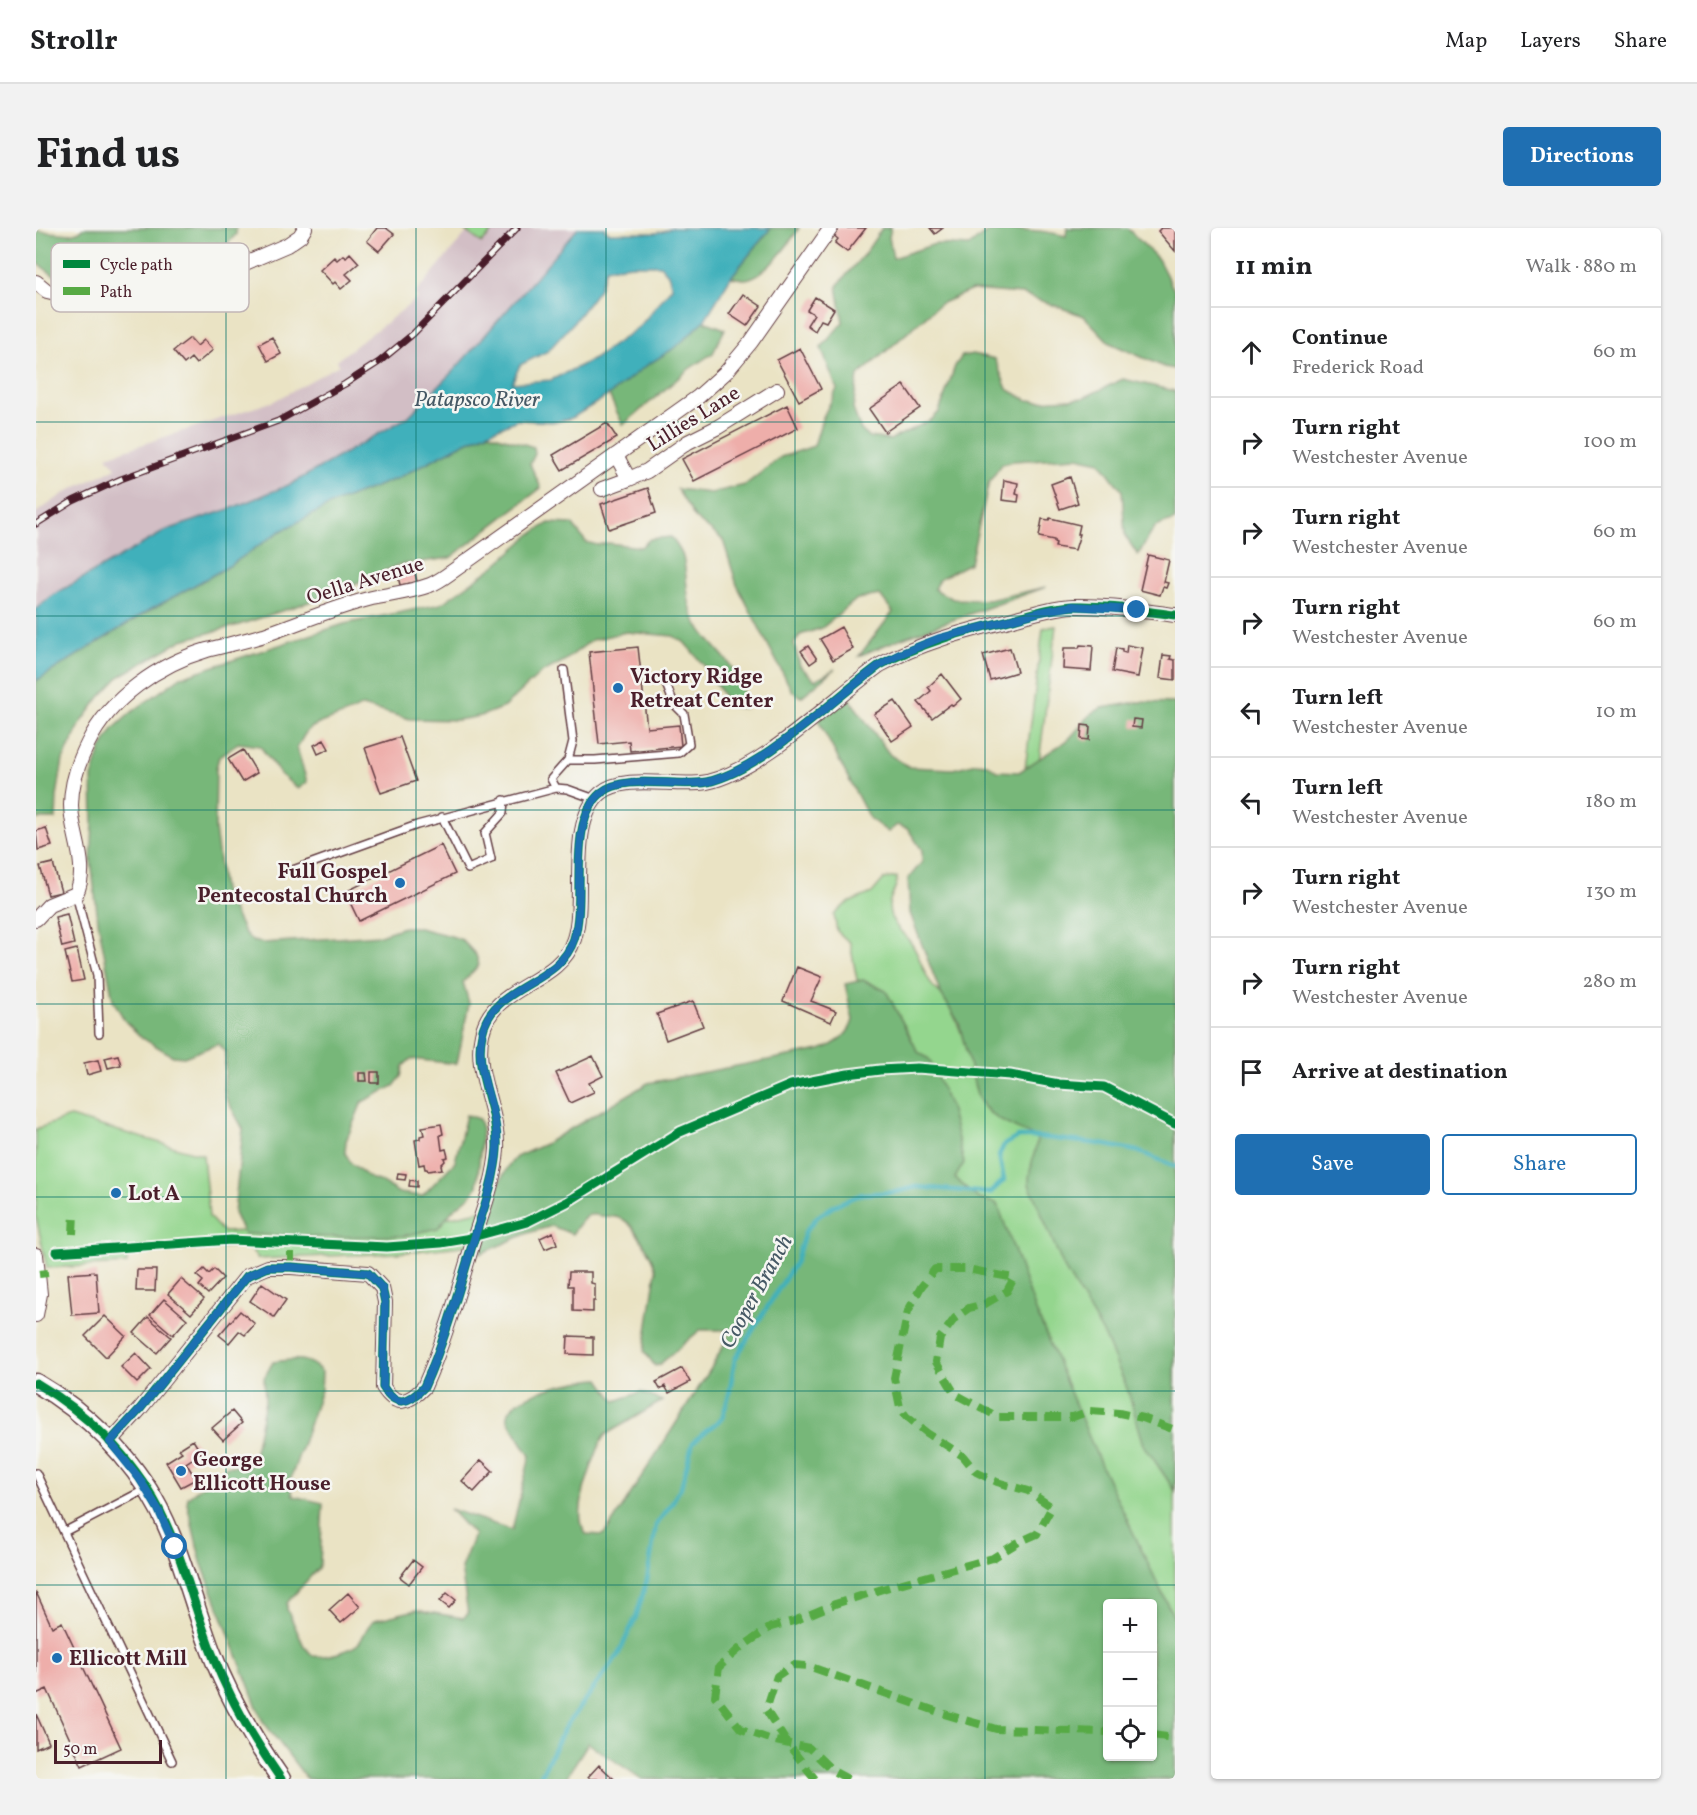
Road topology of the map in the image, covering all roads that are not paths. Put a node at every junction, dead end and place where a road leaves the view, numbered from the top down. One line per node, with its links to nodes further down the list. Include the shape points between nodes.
1 (306, 228): 3 (street, via 287,245)
2 (831, 228): 7 (street, Oella Avenue, via 726,372 698,397)
3 (249, 261)
4 (36, 282): 5 (street)
5 (51, 292)
6 (777, 390): 8 (street, Lillies Lane)
7 (616, 455): 8 (street); 19 (street, Oella Avenue, via 432,584 205,651 175,662 122,696 104,715 88,743 74,785 71,804 82,875)
8 (629, 479): 9 (street, Lillies Lane)
9 (602, 489)
10 (1175, 615): 15 (street, via 1072,606 940,638 880,665 763,755 722,778 685,784 619,785 604,790)
11 (564, 670): 13 (lane, via 573,741)
12 (664, 679): 13 (lane, via 674,704 684,714 689,744 679,753)
13 (568, 760): 14 (lane, via 551,779)
14 (556, 788): 15 (lane); 16 (lane)
15 (595, 799): 25 (street, via 583,825 576,928 568,951 550,971 501,1001 488,1016 482,1032 480,1050 497,1148 488,1193 424,1387 407,1401 388,1396 383,1387 385,1302 376,1279 359,1272 267,1267 247,1276)
16 (504, 800): 17 (lane); 17 (lane, via 503,813 485,833 491,859 468,869)
17 (442, 818): 18 (lane)
18 (290, 871)
19 (76, 894): 20 (street, via 49,905); 21 (lane, via 97,975)
20 (36, 919)
21 (99, 1033)
22 (36, 1255): 23 (street)
23 (36, 1315)
24 (36, 1383): 25 (main road, via 81,1414)
25 (110, 1442): 27 (main road)
26 (36, 1473): 28 (lane)
27 (146, 1489): 28 (lane); 30 (main road, via 175,1547 222,1678)
28 (64, 1532): 29 (lane)
29 (172, 1761)
30 (281, 1779)

